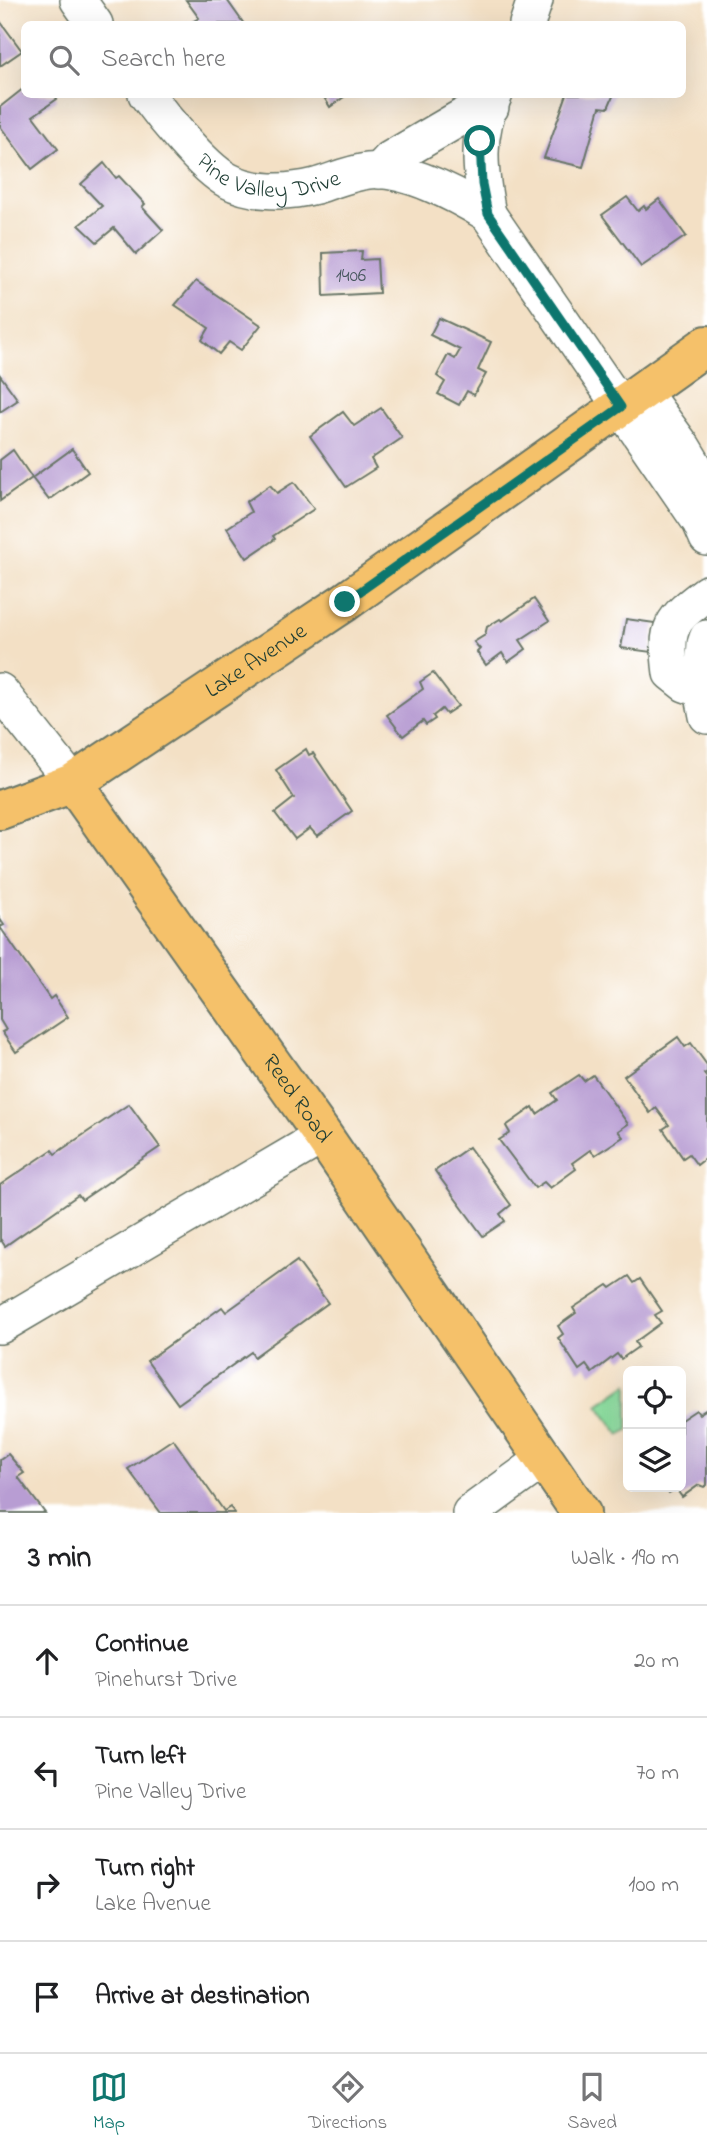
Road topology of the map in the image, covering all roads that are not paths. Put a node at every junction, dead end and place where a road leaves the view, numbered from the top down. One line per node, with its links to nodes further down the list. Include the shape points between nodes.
1 (78, 0): 3 (street)
2 (535, 0): 4 (street)
3 (93, 21)
4 (528, 21)
5 (149, 98): 7 (street, Pine Valley Drive, via 207,165 243,187 291,190)
6 (493, 101): 7 (street, Pine Valley Drive, via 390,159); 8 (street, via 480,141)
7 (379, 171): 8 (street, Pine Valley Drive, via 446,191)
8 (488, 214): 10 (street, Pine Valley Drive)
9 (707, 345): 10 (main road, Lake Avenue)
10 (632, 399): 11 (street, via 683,447); 12 (street); 17 (main road, Lake Avenue, via 345,602)
11 (707, 487)
12 (707, 538)
13 (707, 593): 16 (street, via 670,627 668,646 671,673)
14 (707, 638): 16 (street)
15 (0, 691): 17 (street, Reed Road)
16 (705, 703)
17 (73, 783): 18 (main road, Lake Avenue); 19 (main road, Reed Road)
18 (0, 810)
19 (323, 1136): 20 (street); 21 (main road, Reed Road)
20 (0, 1326)
21 (543, 1460): 22 (street); 23 (main road, Reed Road)
22 (470, 1513)
23 (581, 1513)

